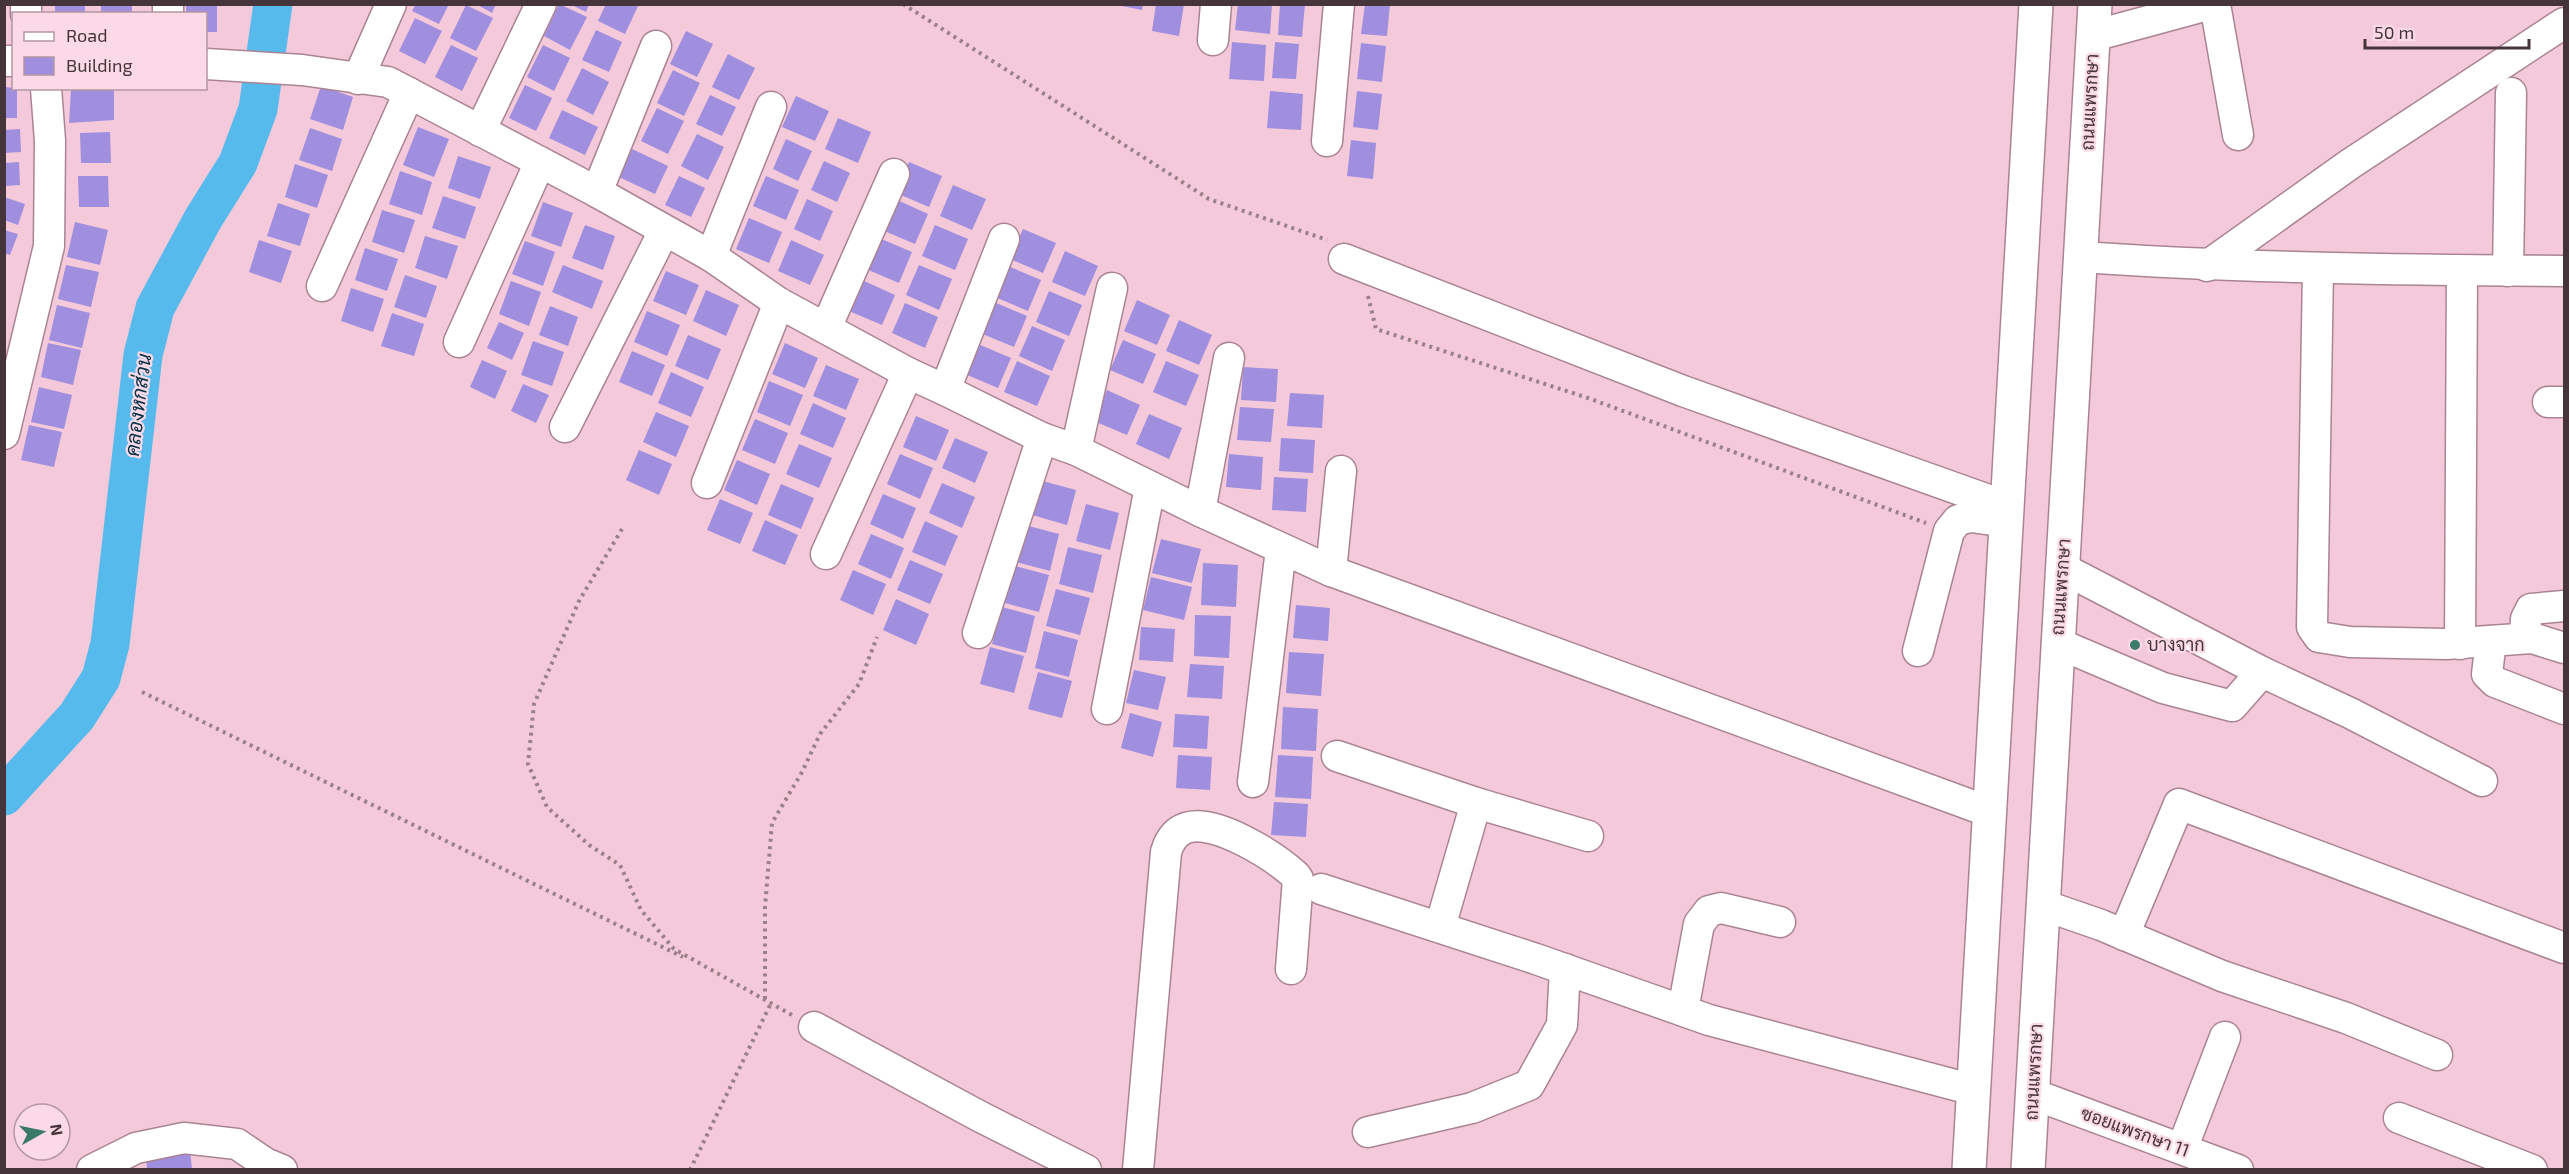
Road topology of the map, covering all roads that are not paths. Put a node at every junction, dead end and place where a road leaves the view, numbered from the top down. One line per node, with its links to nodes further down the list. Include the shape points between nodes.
1 (391, 4): 13 (street)
2 (541, 4): 18 (street)
3 (1216, 4): 10 (street)
4 (1339, 4): 20 (street)
5 (2036, 4): 50 (main road)
6 (2095, 4): 9 (main road, ถนนแพรกษา)
7 (2213, 4): 9 (street); 19 (street)
8 (2565, 23): 29 (street, via 2350,164)
9 (2093, 36): 27 (main road, ถนนแพรกษา)
10 (1213, 40)
11 (656, 46): 23 (street)
12 (207, 64): 13 (street, via 302,69)
13 (358, 79): 15 (street, via 388,82)
14 (46, 90): 43 (street, via 49,246)
15 (409, 93): 18 (street); 34 (street)
16 (2511, 93): 31 (street)
17 (771, 107): 26 (street)
18 (480, 131): 21 (street)
19 (2238, 135)
20 (1327, 141)
21 (540, 162): 23 (street); 38 (street)
22 (894, 174): 37 (street)
23 (597, 192): 24 (street)
24 (664, 231): 26 (street); 42 (street)
25 (1004, 239): 41 (street)
26 (711, 256): 36 (street)
27 (2081, 257): 29 (street); 53 (main road, ถนนแพรกษา)
28 (1344, 259): 50 (street)
29 (2207, 266): 30 (street)
30 (2318, 268): 33 (street); 60 (street, via 2312,627 2319,637 2350,642)
31 (2508, 271): 32 (street); 33 (street)
32 (2565, 271)
33 (2463, 272): 60 (street)
34 (322, 286)
35 (1112, 288): 45 (street)
36 (779, 303): 37 (street); 47 (street)
37 (826, 328): 40 (street)
38 (459, 342)
39 (1228, 358): 49 (street)
40 (908, 373): 41 (street); 52 (street)
41 (945, 390): 44 (street)
42 (565, 427)
43 (4, 434)
44 (1042, 438): 45 (street); 56 (street)
45 (1076, 450): 48 (street)
46 (1341, 471): 54 (street)
47 (707, 483)
48 (1150, 487): 49 (street); 64 (street)
49 (1200, 511): 51 (street)
50 (2007, 514): 62 (street, via 1958,520 1949,531); 70 (main road)
51 (1281, 549): 54 (street); 68 (street)
52 (826, 554)
53 (2062, 568): 59 (main road, ถนนแพรกษา); 63 (street)
54 (1331, 571): 70 (street)
55 (2565, 606): 57 (street, via 2531,609)
56 (978, 633)
57 (2525, 638): 58 (street); 61 (street)
58 (2491, 641): 60 (street); 65 (street, via 2487,674 2495,682)
59 (2057, 643): 63 (street, via 2163,688 2232,706); 73 (main road, ถนนแพรกษา)
60 (2460, 644)
61 (2565, 648)
62 (1918, 651)
63 (2262, 672): 67 (street)
64 (1107, 709)
65 (2565, 709)
66 (1337, 756): 69 (street)
67 (2482, 781)
68 (1253, 782)
69 (1476, 803): 71 (street); 75 (street)
70 (1990, 812): 84 (main road)
71 (1588, 836)
72 (1321, 889): 75 (street)
73 (2043, 905): 76 (street); 85 (main road, ถนนแพรกษา)
74 (1780, 922): 80 (street, via 1721,908 1709,911 1699,924)
75 (1440, 927): 79 (street)
76 (2124, 935): 77 (street, via 2179,804); 83 (street, via 2222,976 2346,1018)
77 (2565, 948)
78 (1291, 969): 94 (street, via 1298,879 1295,874 1264,851 1218,831 1195,826 1174,834 1166,852)
79 (1566, 969): 80 (street); 87 (street, via 1562,1025 1529,1085 1472,1108)
80 (1683, 1010): 84 (street, via 1708,1020)
81 (814, 1027): 93 (street)
82 (2225, 1037): 88 (street)
83 (2437, 1055)
84 (1974, 1090): 95 (main road)
85 (2033, 1094): 88 (street, ซอยแพรกษา 11); 96 (main road, ถนนแพรกษา)
86 (2399, 1118): 90 (street)
87 (1368, 1132)
88 (2182, 1149): 97 (street, ซอยแพรกษา 11)
89 (137, 1159): 91 (street, via 184,1138 237,1144); 92 (street)
90 (2472, 1159): 98 (street)
91 (271, 1167)
92 (92, 1170)
93 (1086, 1170)
94 (1138, 1170)
95 (1969, 1170)
96 (2028, 1170)
97 (2238, 1170)
98 (2532, 1170)

